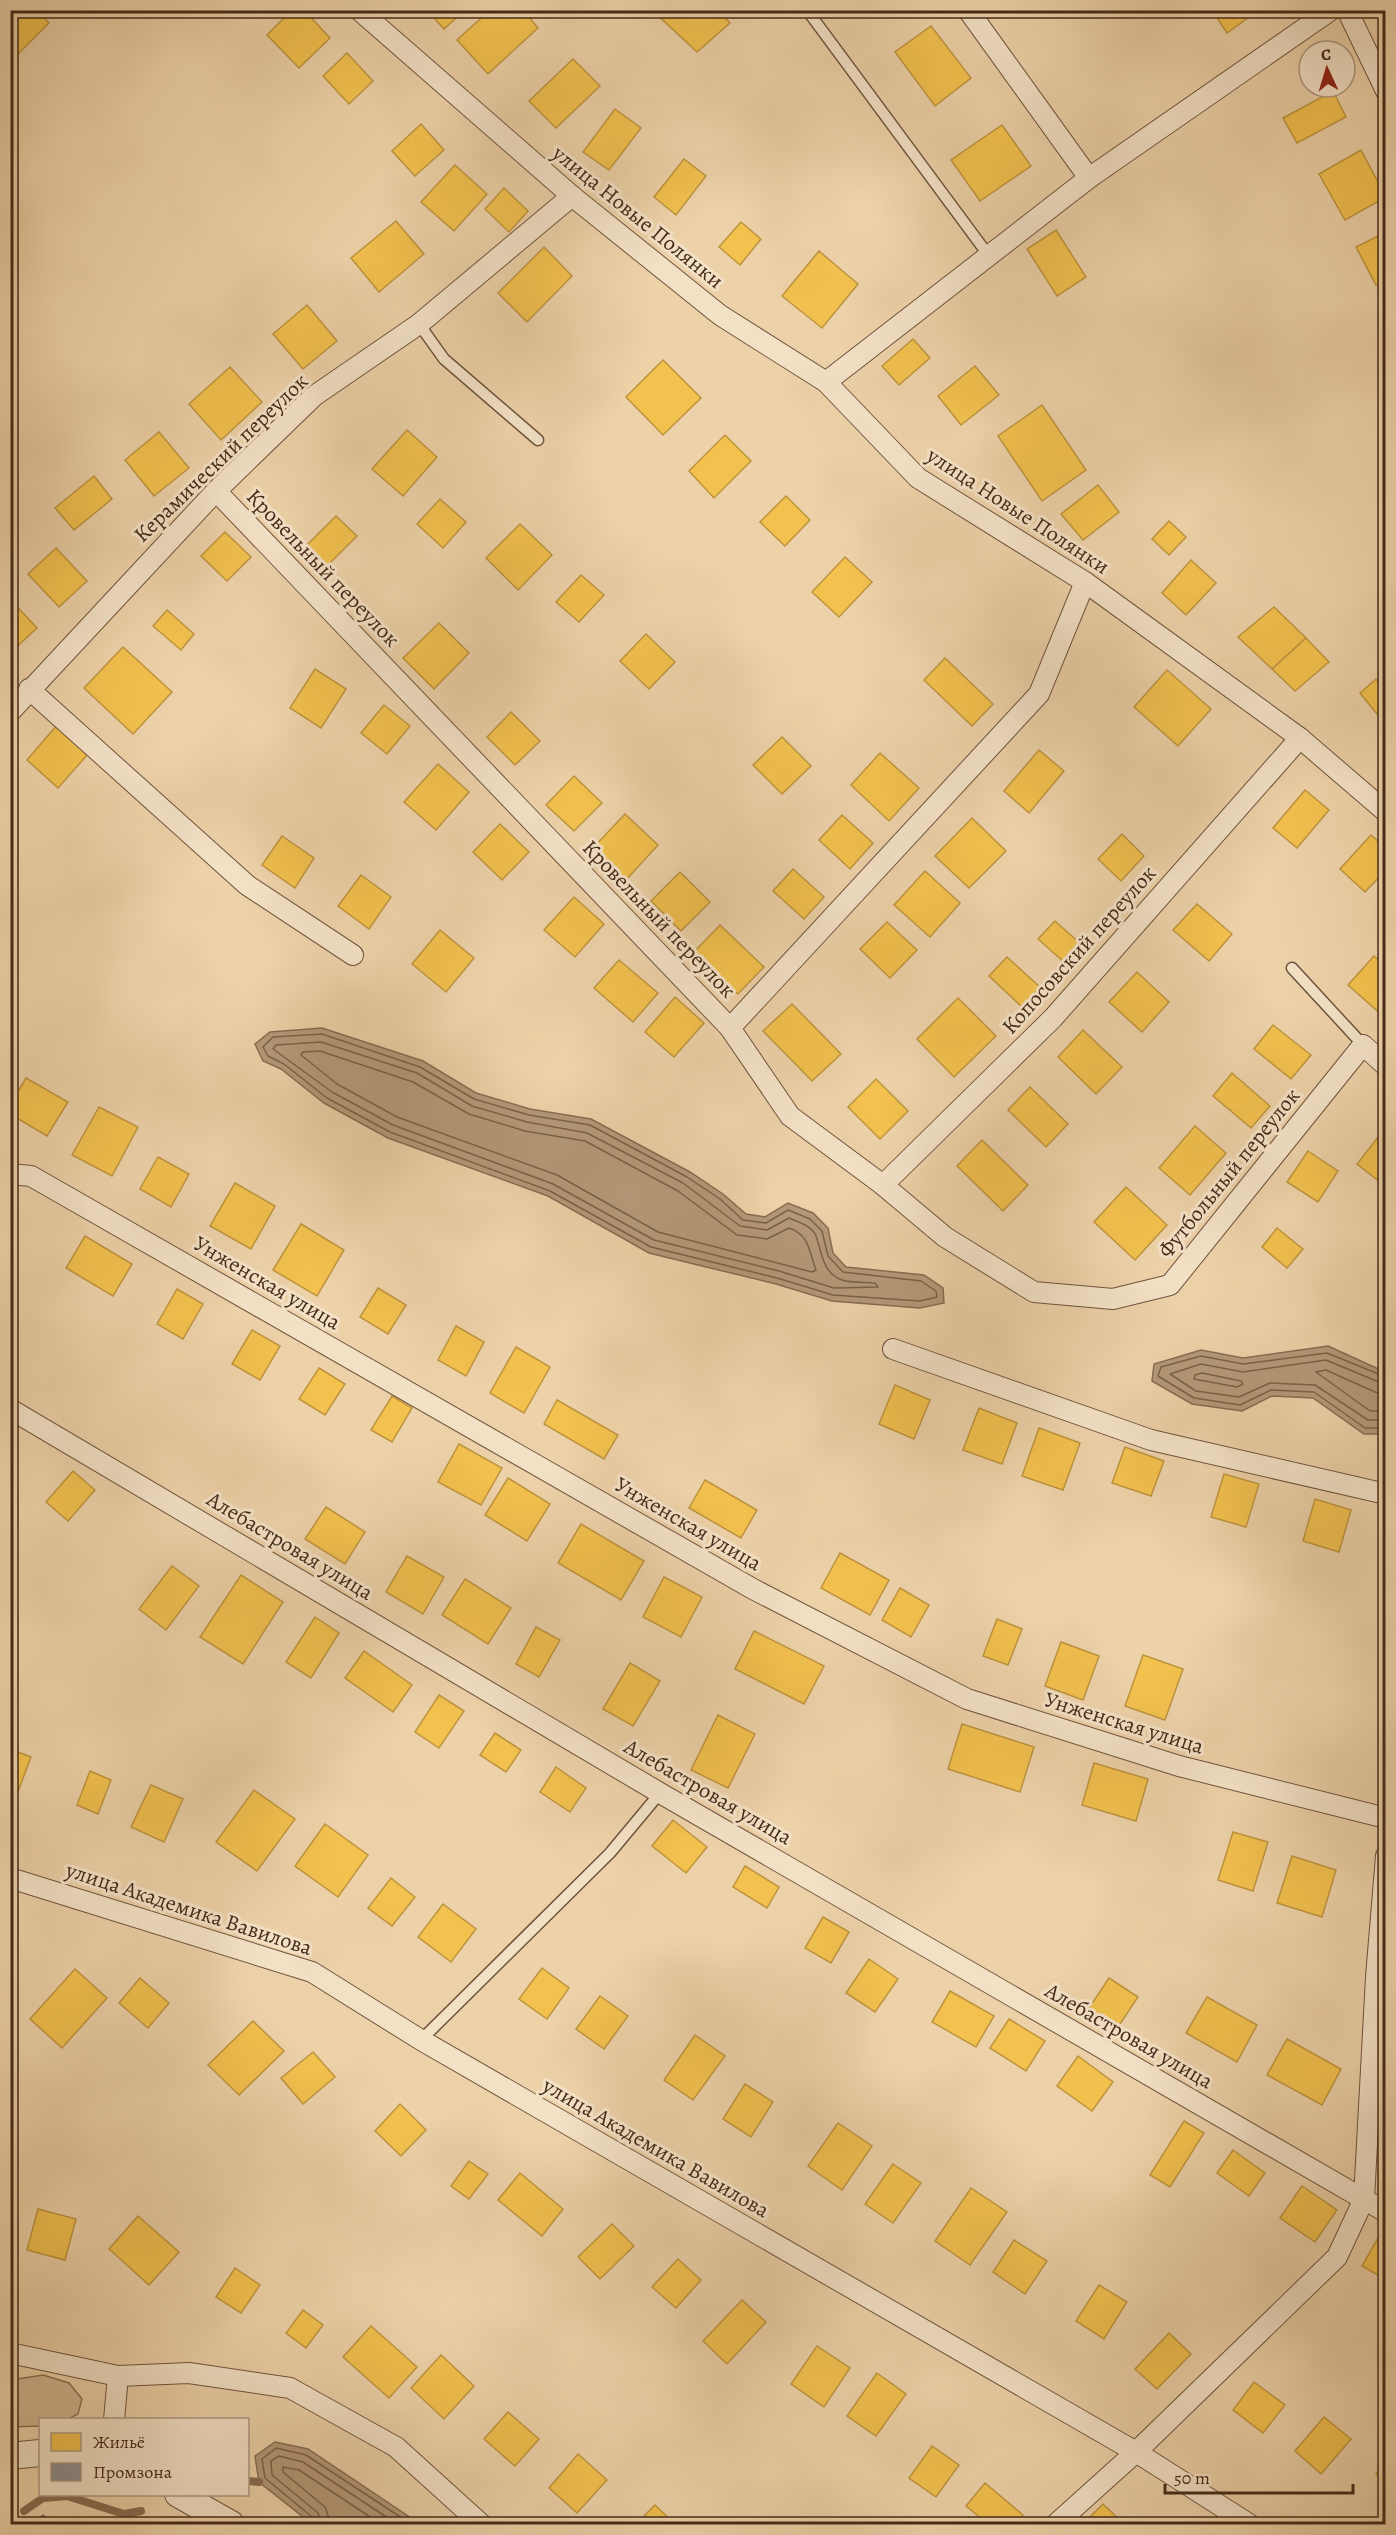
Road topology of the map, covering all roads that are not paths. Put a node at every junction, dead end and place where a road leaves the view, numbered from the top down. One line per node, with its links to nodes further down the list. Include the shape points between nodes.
1 (359, 10): 8 (street, улица Новые Полянки)
2 (807, 10): 9 (lane)
3 (968, 10): 7 (street)
4 (1331, 10): 7 (street)
5 (1347, 10): 6 (street)
6 (1386, 92)
7 (1089, 178): 9 (street)
8 (572, 196): 10 (street, Керамический переулок); 11 (street, улица Новые Полянки, via 720,315)
9 (989, 256): 11 (street)
10 (419, 324): 12 (lane, via 444,359); 13 (street, Керамический переулок, via 314,396)
11 (826, 382): 14 (street, улица Новые Полянки, via 918,478)
12 (538, 440)
13 (216, 491): 15 (street, Керамический переулок); 21 (street, Кровельный переулок)
14 (1084, 582): 17 (street, улица Новые Полянки); 21 (street, via 1038,694)
15 (29, 689): 16 (street, Керамический переулок); 19 (street, via 247,885)
16 (10, 712)
17 (1300, 738): 18 (street, улица Новые Полянки); 25 (street, Копосовский переулок, via 1053,1018)
18 (1386, 812)
19 (353, 955)
20 (1292, 968): 22 (lane)
21 (730, 1028): 25 (street, Кровельный переулок, via 790,1116)
22 (1363, 1046): 23 (street); 26 (street, Футбольный переулок, via 1170,1286)
23 (1386, 1066)
24 (10, 1174): 31 (street, Унженская улица, via 31,1176 753,1589 967,1699 1179,1766)
25 (883, 1185): 26 (street, Кровельный переулок, via 945,1237 1034,1292)
26 (1113, 1299)
27 (893, 1349): 29 (street, via 1150,1440)
28 (10, 1409): 30 (street, Алебастровая улица)
29 (1386, 1494)
30 (660, 1793): 34 (lane, via 610,1852); 35 (street, Алебастровая улица)
31 (1386, 1818)
32 (1386, 1856): 35 (street)
33 (10, 1878): 34 (street, улица Академика Вавилова, via 312,1972)
34 (421, 2040): 40 (street, улица Академика Вавилова)
35 (1364, 2199): 36 (street, Алебастровая улица); 40 (street, via 1337,2257)
36 (1386, 2212)
37 (10, 2353): 38 (street)
38 (118, 2376): 39 (street); 45 (street, via 189,2373 290,2388 396,2447)
39 (114, 2418)
40 (1136, 2452): 46 (street); 47 (street, улица Академика Вавилова)
41 (39, 2453): 42 (street)
42 (10, 2456)
43 (182, 2496): 44 (street)
44 (231, 2524)
45 (481, 2524)
46 (1056, 2524)
47 (1249, 2524)

